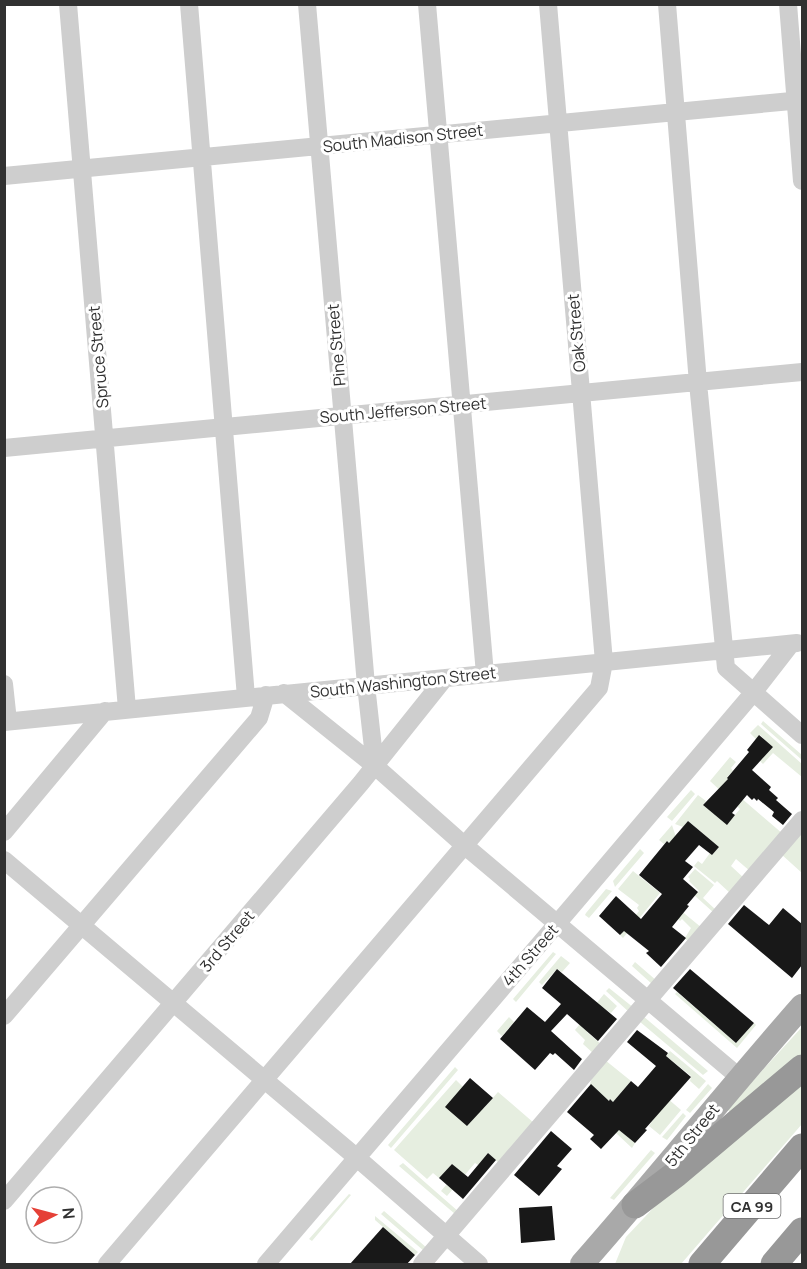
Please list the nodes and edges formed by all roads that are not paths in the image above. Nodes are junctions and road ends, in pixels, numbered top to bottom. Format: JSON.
{"nodes":[{"id":1,"x":68,"y":4,"type":"edge"},
{"id":2,"x":189,"y":4,"type":"edge"},
{"id":3,"x":307,"y":4,"type":"edge"},
{"id":4,"x":427,"y":4,"type":"edge"},
{"id":5,"x":548,"y":4,"type":"edge"},
{"id":6,"x":667,"y":4,"type":"edge"},
{"id":7,"x":788,"y":4,"type":"edge"},
{"id":8,"x":799,"y":100,"type":"edge"},
{"id":9,"x":676,"y":111,"type":"junction"},
{"id":10,"x":558,"y":123,"type":"junction"},
{"id":11,"x":438,"y":134,"type":"junction"},
{"id":12,"x":319,"y":146,"type":"junction"},
{"id":13,"x":202,"y":157,"type":"junction"},
{"id":14,"x":81,"y":169,"type":"junction"},
{"id":15,"x":4,"y":176,"type":"edge"},
{"id":16,"x":802,"y":181,"type":"edge"},
{"id":17,"x":802,"y":372,"type":"edge"},
{"id":18,"x":698,"y":383,"type":"junction"},
{"id":19,"x":582,"y":394,"type":"junction"},
{"id":20,"x":460,"y":405,"type":"junction"},
{"id":21,"x":342,"y":416,"type":"junction"},
{"id":22,"x":224,"y":428,"type":"junction"},
{"id":23,"x":105,"y":438,"type":"junction"},
{"id":24,"x":4,"y":448,"type":"edge"},
{"id":25,"x":797,"y":643,"type":"edge"},
{"id":26,"x":724,"y":651,"type":"junction"},
{"id":27,"x":604,"y":662,"type":"junction"},
{"id":28,"x":485,"y":674,"type":"junction"},
{"id":29,"x":445,"y":678,"type":"junction"},
{"id":30,"x":4,"y":684,"type":"edge"},
{"id":31,"x":366,"y":685,"type":"junction"},
{"id":32,"x":753,"y":693,"type":"junction"},
{"id":33,"x":275,"y":694,"type":"junction"},
{"id":34,"x":246,"y":697,"type":"junction"},
{"id":35,"x":127,"y":709,"type":"junction"},
{"id":36,"x":105,"y":711,"type":"junction"},
{"id":37,"x":6,"y":722,"type":"edge"},
{"id":38,"x":802,"y":735,"type":"edge"},
{"id":39,"x":375,"y":766,"type":"junction"},
{"id":40,"x":802,"y":820,"type":"edge"},
{"id":41,"x":4,"y":832,"type":"edge"},
{"id":42,"x":464,"y":845,"type":"junction"},
{"id":43,"x":4,"y":860,"type":"edge"},
{"id":44,"x":558,"y":923,"type":"junction"},
{"id":45,"x":82,"y":924,"type":"junction"},
{"id":46,"x":648,"y":999,"type":"junction"},
{"id":47,"x":173,"y":1004,"type":"junction"},
{"id":48,"x":802,"y":1006,"type":"edge"},
{"id":49,"x":4,"y":1016,"type":"edge"},
{"id":50,"x":802,"y":1068,"type":"edge"},
{"id":51,"x":739,"y":1077,"type":"junction"},
{"id":52,"x":264,"y":1080,"type":"junction"},
{"id":53,"x":802,"y":1148,"type":"edge"},
{"id":54,"x":356,"y":1157,"type":"junction"},
{"id":55,"x":4,"y":1201,"type":"edge"},
{"id":56,"x":634,"y":1205,"type":"junction"},
{"id":57,"x":802,"y":1231,"type":"edge"},
{"id":58,"x":447,"y":1237,"type":"junction"},
{"id":59,"x":107,"y":1264,"type":"edge"},
{"id":60,"x":266,"y":1264,"type":"edge"},
{"id":61,"x":422,"y":1264,"type":"edge"},
{"id":62,"x":479,"y":1264,"type":"edge"},
{"id":63,"x":582,"y":1264,"type":"edge"},
{"id":64,"x":702,"y":1264,"type":"edge"},
{"id":65,"x":774,"y":1264,"type":"edge"}],
"edges":[{"from":1,"to":14,"type":"street","name":"Spruce Street"},
{"from":2,"to":13,"type":"street"},
{"from":3,"to":12,"type":"street","name":"Pine Street"},
{"from":4,"to":11,"type":"street"},
{"from":5,"to":10,"type":"street","name":"Oak Street"},
{"from":6,"to":9,"type":"street"},
{"from":7,"to":8,"type":"street"},
{"from":8,"to":9,"type":"street","name":"South Madison Street"},
{"from":8,"to":16,"type":"street"},
{"from":9,"to":10,"type":"street","name":"South Madison Street"},
{"from":9,"to":18,"type":"street"},
{"from":10,"to":11,"type":"street","name":"South Madison Street"},
{"from":10,"to":19,"type":"street","name":"Oak Street"},
{"from":11,"to":12,"type":"street","name":"South Madison Street"},
{"from":11,"to":20,"type":"street"},
{"from":12,"to":13,"type":"street","name":"South Madison Street"},
{"from":12,"to":21,"type":"street","name":"Pine Street"},
{"from":13,"to":14,"type":"street","name":"South Madison Street"},
{"from":13,"to":22,"type":"street"},
{"from":14,"to":15,"type":"street","name":"South Madison Street"},
{"from":14,"to":23,"type":"street","name":"Spruce Street"},
{"from":17,"to":18,"type":"street","name":"South Jefferson Street"},
{"from":18,"to":19,"type":"street","name":"South Jefferson Street"},
{"from":18,"to":26,"type":"street"},
{"from":19,"to":20,"type":"street","name":"South Jefferson Street"},
{"from":19,"to":27,"type":"street","name":"Oak Street"},
{"from":20,"to":21,"type":"street","name":"South Jefferson Street"},
{"from":20,"to":28,"type":"street"},
{"from":21,"to":22,"type":"street","name":"South Jefferson Street"},
{"from":21,"to":31,"type":"street","name":"Pine Street"},
{"from":22,"to":23,"type":"street","name":"South Jefferson Street"},
{"from":22,"to":34,"type":"street"},
{"from":23,"to":24,"type":"street","name":"South Jefferson Street"},
{"from":23,"to":35,"type":"street","name":"Spruce Street"},
{"from":25,"to":26,"type":"street","name":"South Washington Street"},
{"from":25,"to":32,"type":"street","name":"4th Street"},
{"from":26,"to":27,"type":"street","name":"South Washington Street"},
{"from":26,"to":32,"type":"street"},
{"from":27,"to":28,"type":"street","name":"South Washington Street"},
{"from":27,"to":42,"type":"street","name":"Oak Street"},
{"from":28,"to":29,"type":"street","name":"South Washington Street"},
{"from":29,"to":31,"type":"street","name":"South Washington Street"},
{"from":29,"to":39,"type":"street","name":"3rd Street"},
{"from":30,"to":37,"type":"street"},
{"from":31,"to":33,"type":"street","name":"South Washington Street"},
{"from":31,"to":39,"type":"street","name":"Pine Street"},
{"from":32,"to":38,"type":"street"},
{"from":32,"to":44,"type":"street","name":"4th Street"},
{"from":33,"to":34,"type":"street","name":"South Washington Street"},
{"from":33,"to":39,"type":"street"},
{"from":33,"to":45,"type":"street"},
{"from":34,"to":35,"type":"street","name":"South Washington Street"},
{"from":35,"to":36,"type":"street","name":"South Washington Street"},
{"from":36,"to":37,"type":"street","name":"South Washington Street"},
{"from":36,"to":41,"type":"street"},
{"from":39,"to":42,"type":"street"},
{"from":39,"to":47,"type":"street","name":"3rd Street"},
{"from":40,"to":46,"type":"street"},
{"from":42,"to":44,"type":"street"},
{"from":42,"to":52,"type":"street","name":"Oak Street"},
{"from":43,"to":45,"type":"street"},
{"from":44,"to":46,"type":"street"},
{"from":44,"to":54,"type":"street","name":"4th Street"},
{"from":45,"to":47,"type":"street"},
{"from":45,"to":49,"type":"street"},
{"from":46,"to":51,"type":"street"},
{"from":46,"to":58,"type":"street"},
{"from":47,"to":52,"type":"street"},
{"from":47,"to":55,"type":"street","name":"3rd Street"},
{"from":48,"to":51,"type":"main road","name":"5th Street"},
{"from":50,"to":56,"type":"highway"},
{"from":51,"to":56,"type":"main road","name":"5th Street"},
{"from":52,"to":54,"type":"street"},
{"from":52,"to":59,"type":"street","name":"Oak Street"},
{"from":53,"to":64,"type":"highway","number":"CA 99"},
{"from":54,"to":58,"type":"street"},
{"from":54,"to":60,"type":"street","name":"4th Street"},
{"from":56,"to":63,"type":"main road","name":"5th Street"},
{"from":57,"to":65,"type":"highway"},
{"from":58,"to":61,"type":"street"},
{"from":58,"to":62,"type":"street"}]}
